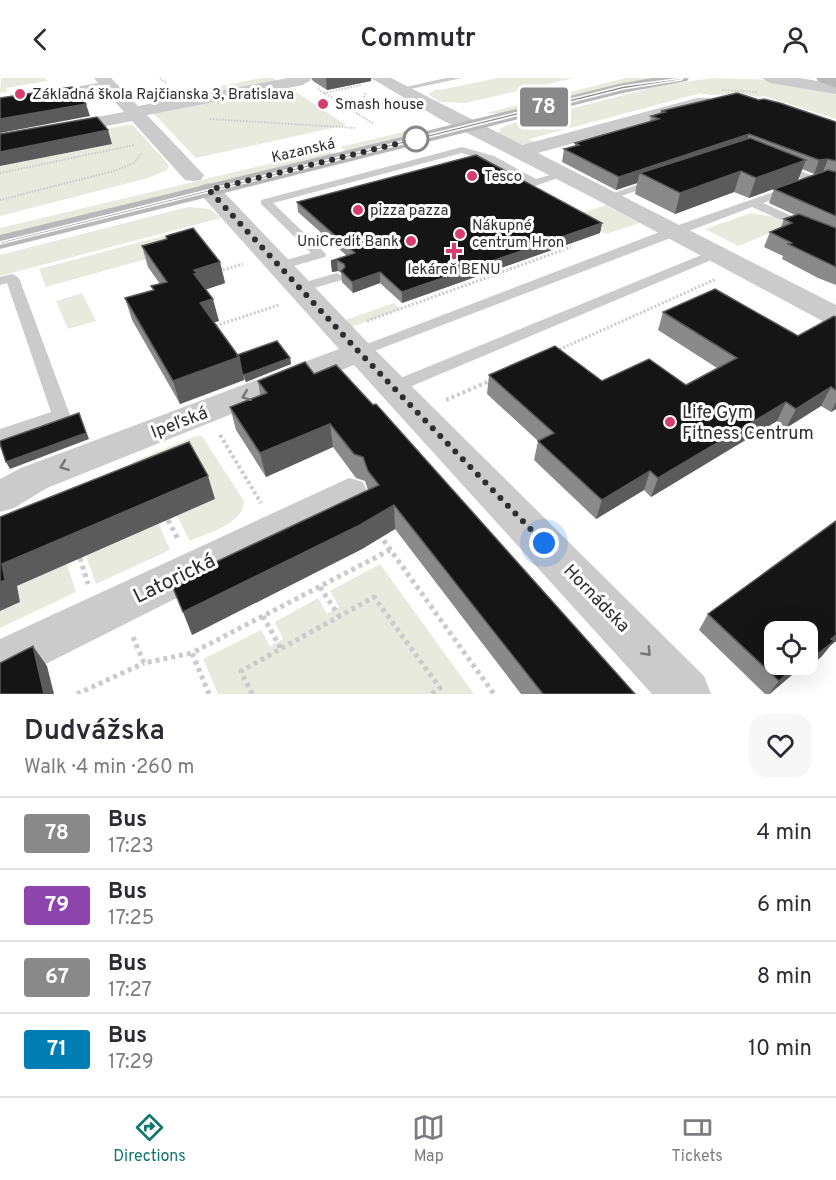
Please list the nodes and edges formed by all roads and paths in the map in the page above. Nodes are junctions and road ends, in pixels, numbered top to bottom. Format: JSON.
{"nodes":[{"id":1,"x":160,"y":78,"type":"edge"},
{"id":2,"x":379,"y":78,"type":"edge"},
{"id":3,"x":458,"y":78,"type":"edge"},
{"id":4,"x":607,"y":78,"type":"edge"},
{"id":5,"x":681,"y":78,"type":"edge"},
{"id":6,"x":770,"y":78,"type":"edge"},
{"id":7,"x":824,"y":78,"type":"edge"},
{"id":8,"x":303,"y":80,"type":"joint"},
{"id":9,"x":105,"y":82,"type":"edge"},
{"id":10,"x":166,"y":83,"type":"dead end"},
{"id":11,"x":836,"y":83,"type":"edge"},
{"id":12,"x":401,"y":89,"type":"junction"},
{"id":13,"x":836,"y":89,"type":"edge"},
{"id":14,"x":324,"y":93,"type":"junction"},
{"id":15,"x":722,"y":97,"type":"edge"},
{"id":16,"x":0,"y":105,"type":"edge"},
{"id":17,"x":140,"y":113,"type":"junction"},
{"id":18,"x":357,"y":114,"type":"junction"},
{"id":19,"x":446,"y":115,"type":"junction"},
{"id":20,"x":203,"y":119,"type":"dead end"},
{"id":21,"x":374,"y":124,"type":"dead end"},
{"id":22,"x":467,"y":126,"type":"junction"},
{"id":23,"x":356,"y":128,"type":"dead end"},
{"id":24,"x":0,"y":141,"type":"edge"},
{"id":25,"x":520,"y":152,"type":"junction"},
{"id":26,"x":772,"y":164,"type":"edge"},
{"id":27,"x":0,"y":173,"type":"edge"},
{"id":28,"x":564,"y":174,"type":"junction"},
{"id":29,"x":665,"y":178,"type":"edge"},
{"id":30,"x":814,"y":180,"type":"junction"},
{"id":31,"x":201,"y":183,"type":"junction"},
{"id":32,"x":836,"y":183,"type":"edge"},
{"id":33,"x":609,"y":197,"type":"junction"},
{"id":34,"x":0,"y":200,"type":"edge"},
{"id":35,"x":753,"y":203,"type":"junction"},
{"id":36,"x":0,"y":221,"type":"edge"},
{"id":37,"x":674,"y":231,"type":"junction"},
{"id":38,"x":836,"y":241,"type":"edge"},
{"id":39,"x":0,"y":242,"type":"edge"},
{"id":40,"x":578,"y":245,"type":"edge"},
{"id":41,"x":716,"y":253,"type":"junction"},
{"id":42,"x":248,"y":263,"type":"dead end"},
{"id":43,"x":280,"y":266,"type":"junction"},
{"id":44,"x":743,"y":267,"type":"junction"},
{"id":45,"x":216,"y":272,"type":"edge"},
{"id":46,"x":337,"y":277,"type":"dead end"},
{"id":47,"x":0,"y":281,"type":"edge"},
{"id":48,"x":291,"y":296,"type":"junction"},
{"id":49,"x":836,"y":317,"type":"edge"},
{"id":50,"x":208,"y":328,"type":"edge"},
{"id":51,"x":350,"y":342,"type":"junction"},
{"id":52,"x":554,"y":352,"type":"edge"},
{"id":53,"x":502,"y":375,"type":"edge"},
{"id":54,"x":406,"y":400,"type":"junction"},
{"id":55,"x":214,"y":426,"type":"dead end"},
{"id":56,"x":0,"y":436,"type":"edge"},
{"id":57,"x":0,"y":497,"type":"edge"},
{"id":58,"x":265,"y":509,"type":"dead end"},
{"id":59,"x":361,"y":509,"type":"joint"},
{"id":60,"x":168,"y":520,"type":"edge"},
{"id":61,"x":182,"y":548,"type":"dead end"},
{"id":62,"x":390,"y":550,"type":"junction"},
{"id":63,"x":80,"y":558,"type":"edge"},
{"id":64,"x":320,"y":587,"type":"junction"},
{"id":65,"x":91,"y":591,"type":"dead end"},
{"id":66,"x":263,"y":616,"type":"junction"},
{"id":67,"x":339,"y":616,"type":"junction"},
{"id":68,"x":129,"y":625,"type":"dead end"},
{"id":69,"x":281,"y":649,"type":"junction"},
{"id":70,"x":192,"y":653,"type":"junction"},
{"id":71,"x":144,"y":663,"type":"junction"},
{"id":72,"x":0,"y":664,"type":"edge"},
{"id":73,"x":77,"y":694,"type":"edge"},
{"id":74,"x":209,"y":694,"type":"edge"},
{"id":75,"x":252,"y":694,"type":"edge"},
{"id":76,"x":431,"y":694,"type":"edge"},
{"id":77,"x":494,"y":694,"type":"edge"},
{"id":78,"x":686,"y":694,"type":"edge"}],
"edges":[{"from":1,"to":10,"type":"path"},
{"from":2,"to":12,"type":"street"},
{"from":3,"to":12,"type":"lane"},
{"from":4,"to":19,"type":"main road","name":"Kazanská"},
{"from":5,"to":22,"type":"main road","name":"Kazanská"},
{"from":6,"to":13,"type":"street"},
{"from":7,"to":11,"type":"main road"},
{"from":8,"to":14,"type":"path"},
{"from":8,"to":17,"type":"street"},
{"from":9,"to":16,"type":"street"},
{"from":9,"to":17,"type":"street","name":"Hornádska"},
{"from":12,"to":19,"type":"street"},
{"from":14,"to":18,"type":"path"},
{"from":14,"to":18,"type":"path"},
{"from":15,"to":25,"type":"street"},
{"from":17,"to":24,"type":"street"},
{"from":17,"to":31,"type":"street","name":"Hornádska"},
{"from":18,"to":21,"type":"path"},
{"from":19,"to":22,"type":"street"},
{"from":19,"to":31,"type":"main road","name":"Kazanská"},
{"from":20,"to":23,"type":"path"},
{"from":22,"to":25,"type":"street"},
{"from":22,"to":31,"type":"main road","name":"Kazanská"},
{"from":25,"to":28,"type":"street"},
{"from":26,"to":30,"type":"lane"},
{"from":27,"to":34,"type":"path"},
{"from":28,"to":33,"type":"street"},
{"from":28,"to":43,"type":"lane"},
{"from":29,"to":33,"type":"lane"},
{"from":30,"to":32,"type":"lane"},
{"from":30,"to":35,"type":"lane"},
{"from":31,"to":36,"type":"main road","name":"Kazanská"},
{"from":31,"to":39,"type":"main road","name":"Kazanská"},
{"from":31,"to":43,"type":"street","name":"Hornádska"},
{"from":33,"to":37,"type":"street"},
{"from":35,"to":37,"type":"lane"},
{"from":35,"to":38,"type":"lane"},
{"from":37,"to":41,"type":"street"},
{"from":37,"to":51,"type":"lane"},
{"from":40,"to":51,"type":"path"},
{"from":41,"to":44,"type":"street"},
{"from":41,"to":54,"type":"lane"},
{"from":42,"to":45,"type":"path"},
{"from":43,"to":48,"type":"street","name":"Hornádska"},
{"from":44,"to":49,"type":"street"},
{"from":44,"to":52,"type":"path"},
{"from":46,"to":48,"type":"lane"},
{"from":47,"to":56,"type":"lane"},
{"from":48,"to":50,"type":"path"},
{"from":48,"to":51,"type":"street","name":"Hornádska"},
{"from":51,"to":54,"type":"street","name":"Hornádska"},
{"from":51,"to":57,"type":"street","name":"Ipeľská","one_way":true},
{"from":53,"to":54,"type":"path"},
{"from":54,"to":78,"type":"street","name":"Hornádska","one_way":true},
{"from":55,"to":58,"type":"path"},
{"from":59,"to":62,"type":"path"},
{"from":59,"to":72,"type":"street","name":"Latorická"},
{"from":60,"to":61,"type":"path"},
{"from":62,"to":64,"type":"path"},
{"from":62,"to":77,"type":"path"},
{"from":63,"to":65,"type":"path"},
{"from":64,"to":66,"type":"path"},
{"from":64,"to":67,"type":"path"},
{"from":66,"to":69,"type":"path"},
{"from":66,"to":70,"type":"path"},
{"from":67,"to":69,"type":"path"},
{"from":67,"to":76,"type":"path"},
{"from":68,"to":71,"type":"path"},
{"from":69,"to":75,"type":"path"},
{"from":70,"to":71,"type":"path"},
{"from":70,"to":74,"type":"path"},
{"from":71,"to":73,"type":"path"}]}
